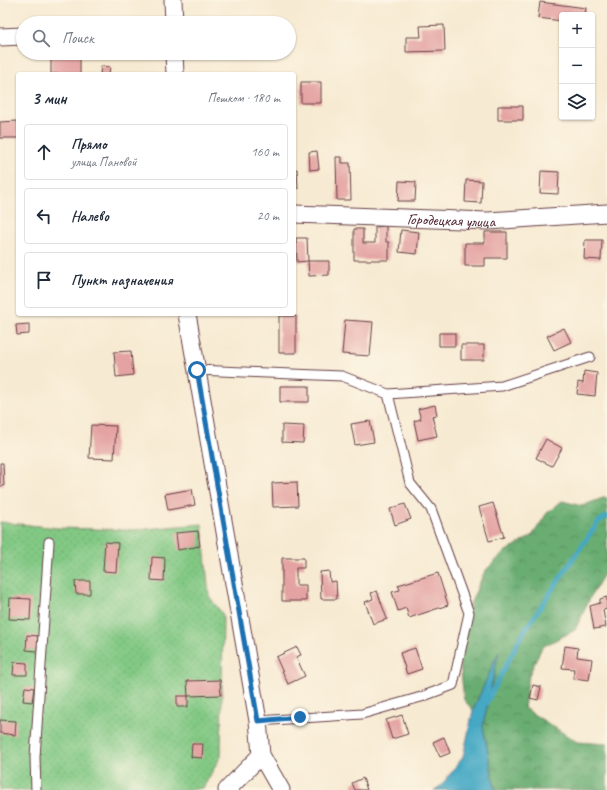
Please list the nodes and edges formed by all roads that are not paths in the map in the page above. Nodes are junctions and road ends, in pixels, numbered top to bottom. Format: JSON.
{"nodes":[{"id":1,"x":173,"y":0,"type":"edge"},
{"id":2,"x":174,"y":16,"type":"edge"},
{"id":3,"x":16,"y":36,"type":"edge"},
{"id":4,"x":0,"y":37,"type":"edge"},
{"id":5,"x":174,"y":60,"type":"edge"},
{"id":6,"x":175,"y":72,"type":"edge"},
{"id":7,"x":607,"y":213,"type":"edge"},
{"id":8,"x":296,"y":214,"type":"edge"},
{"id":9,"x":187,"y":316,"type":"edge"},
{"id":10,"x":590,"y":357,"type":"dead end"},
{"id":11,"x":197,"y":370,"type":"junction"},
{"id":12,"x":388,"y":394,"type":"junction"},
{"id":13,"x":48,"y":542,"type":"dead end"},
{"id":14,"x":258,"y":721,"type":"junction"},
{"id":15,"x":261,"y":755,"type":"junction"},
{"id":16,"x":36,"y":790,"type":"edge"},
{"id":17,"x":227,"y":790,"type":"edge"},
{"id":18,"x":281,"y":790,"type":"edge"}],
"edges":[{"from":1,"to":2,"type":"street"},
{"from":3,"to":4,"type":"street"},
{"from":5,"to":6,"type":"street"},
{"from":7,"to":8,"type":"street","name":"Городецкая улица"},
{"from":9,"to":11,"type":"street"},
{"from":10,"to":12,"type":"lane"},
{"from":11,"to":12,"type":"lane"},
{"from":11,"to":14,"type":"street"},
{"from":12,"to":14,"type":"lane"},
{"from":13,"to":16,"type":"lane"},
{"from":14,"to":15,"type":"street"},
{"from":15,"to":17,"type":"street"},
{"from":15,"to":18,"type":"street"}]}
